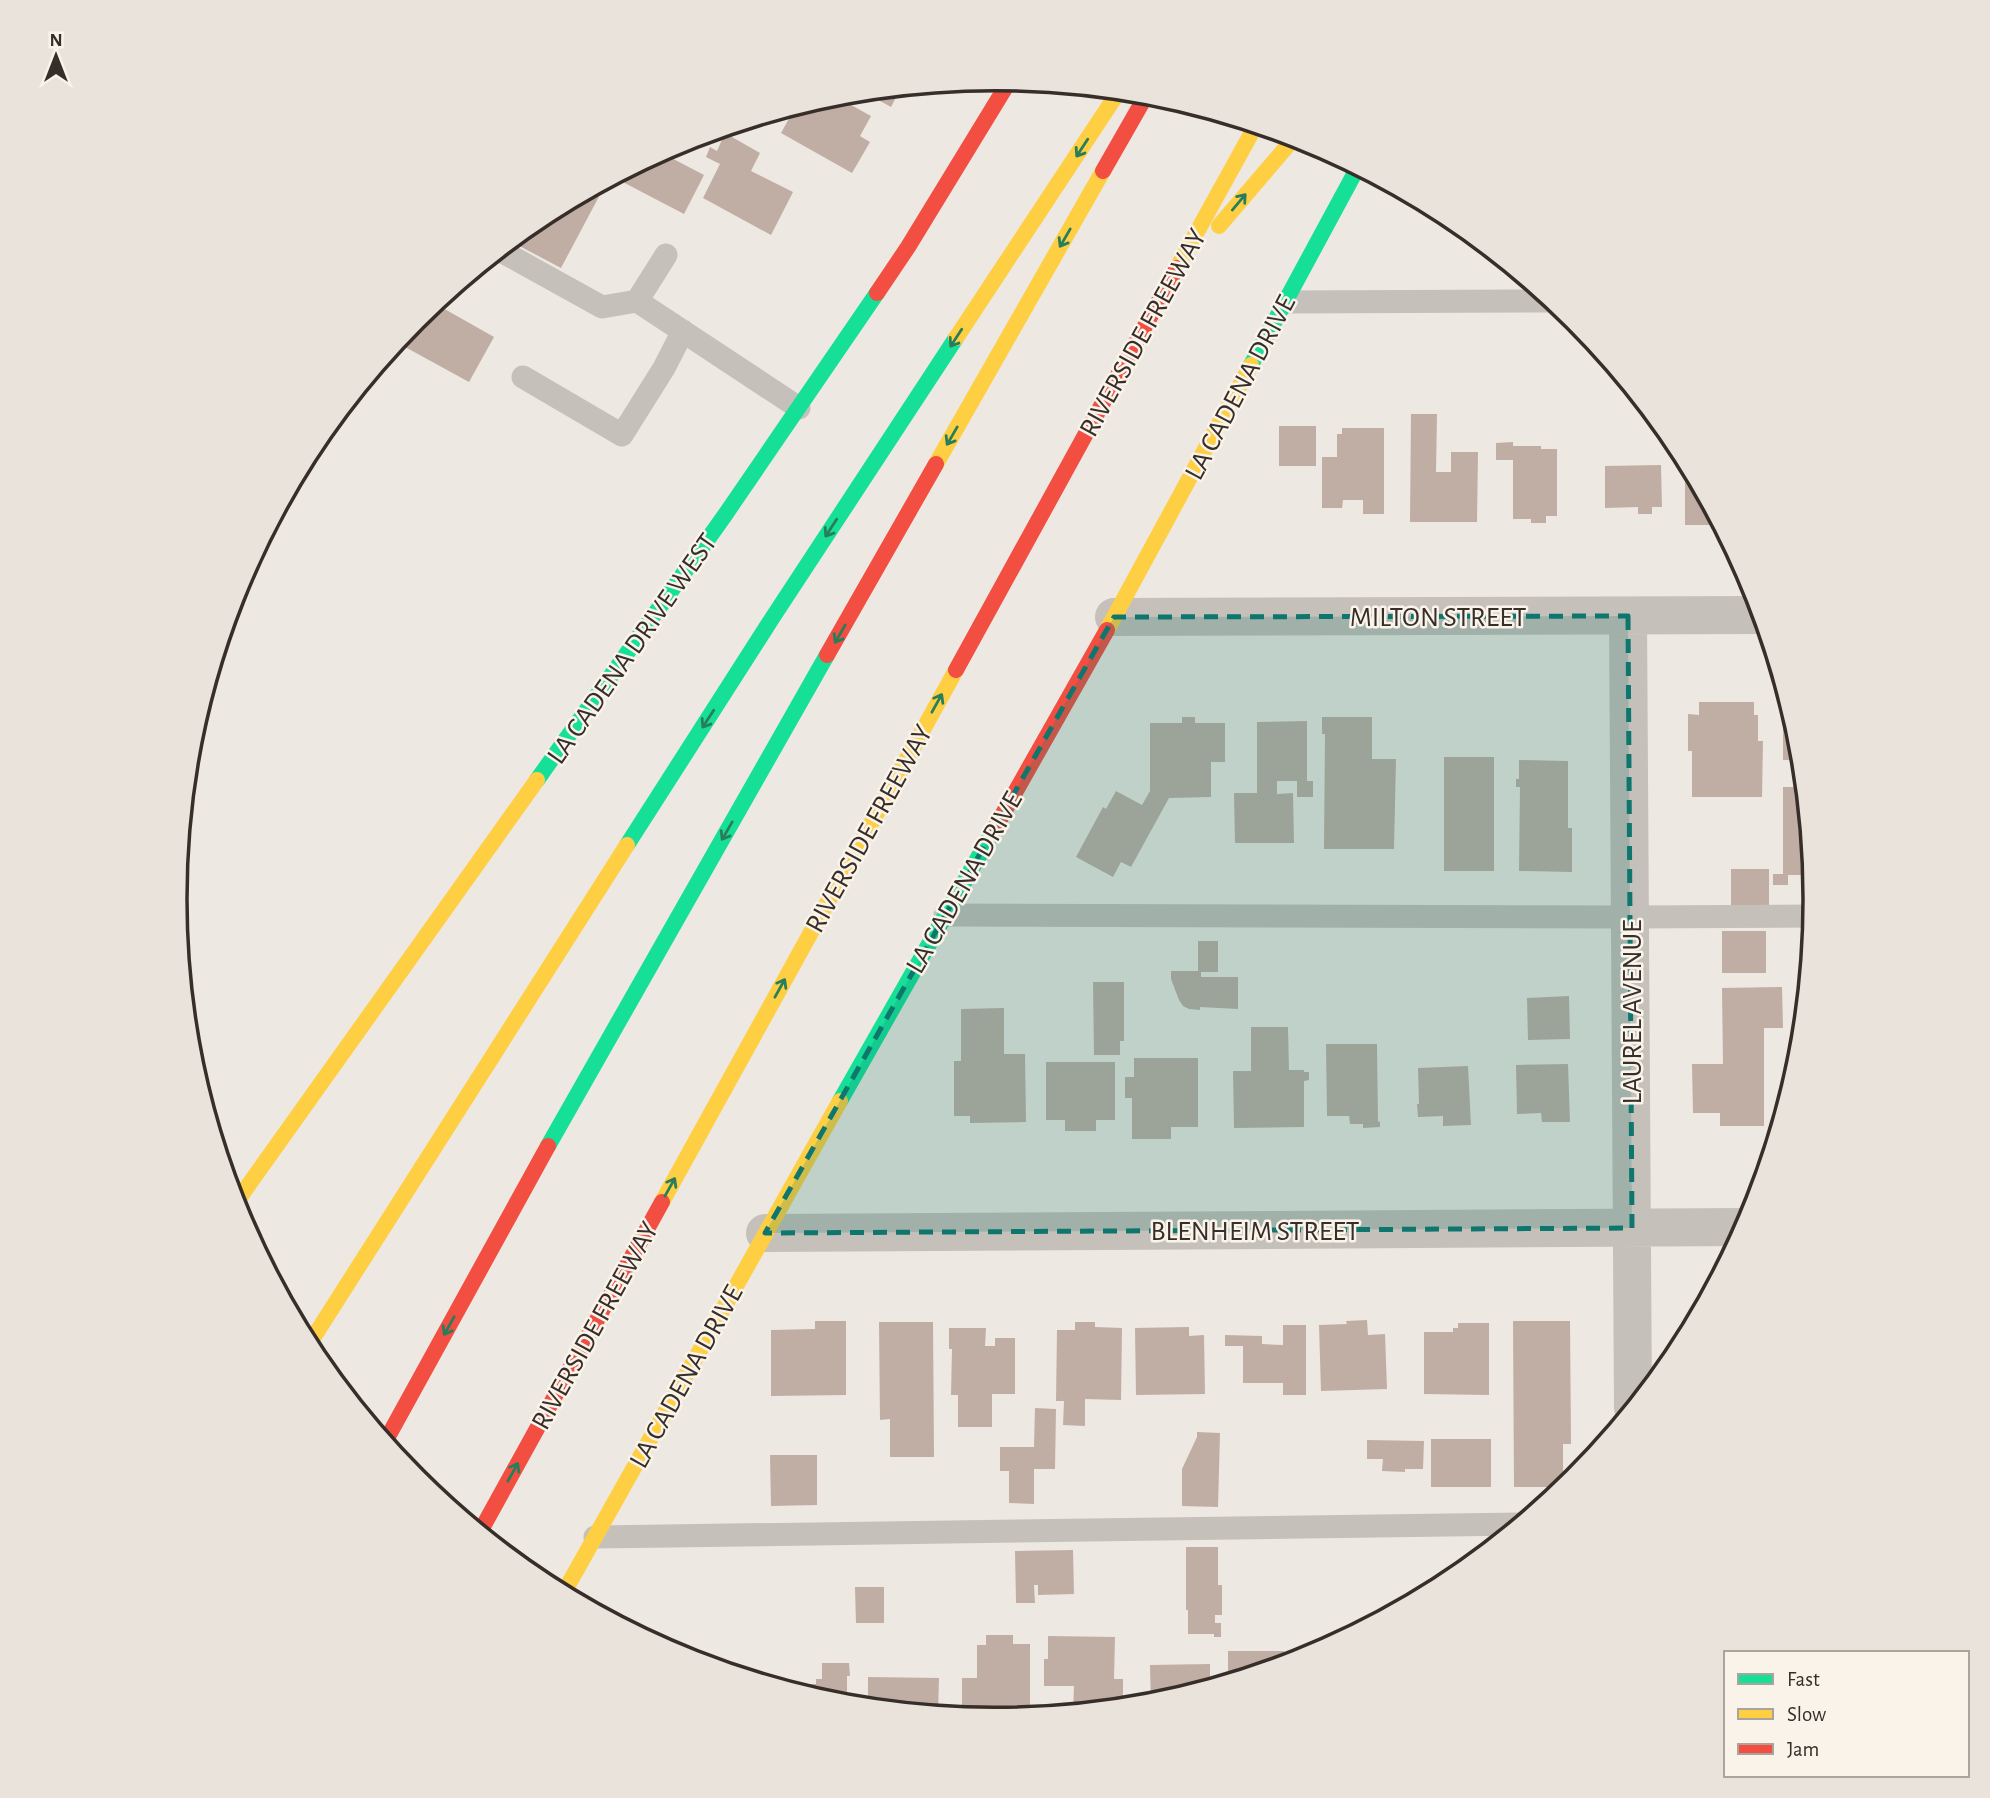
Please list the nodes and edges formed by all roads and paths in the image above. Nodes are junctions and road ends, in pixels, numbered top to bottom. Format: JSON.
{"nodes":[{"id":1,"x":1003,"y":91,"type":"edge"},
{"id":2,"x":1113,"y":100,"type":"edge"},
{"id":3,"x":1141,"y":105,"type":"edge"},
{"id":4,"x":1252,"y":133,"type":"edge"},
{"id":5,"x":1286,"y":146,"type":"edge"},
{"id":6,"x":1354,"y":175,"type":"edge"},
{"id":7,"x":508,"y":255,"type":"edge"},
{"id":8,"x":666,"y":255,"type":"dead end"},
{"id":9,"x":1164,"y":292,"type":"junction"},
{"id":10,"x":637,"y":301,"type":"junction"},
{"id":11,"x":1538,"y":301,"type":"edge"},
{"id":12,"x":1285,"y":302,"type":"junction"},
{"id":13,"x":683,"y":331,"type":"junction"},
{"id":14,"x":523,"y":377,"type":"dead end"},
{"id":15,"x":799,"y":408,"type":"junction"},
{"id":16,"x":1751,"y":615,"type":"edge"},
{"id":17,"x":1628,"y":616,"type":"junction"},
{"id":18,"x":1114,"y":617,"type":"junction"},
{"id":19,"x":945,"y":915,"type":"junction"},
{"id":20,"x":1802,"y":916,"type":"edge"},
{"id":21,"x":1630,"y":917,"type":"junction"},
{"id":22,"x":565,"y":1116,"type":"junction"},
{"id":23,"x":243,"y":1193,"type":"edge"},
{"id":24,"x":1733,"y":1227,"type":"edge"},
{"id":25,"x":1632,"y":1228,"type":"junction"},
{"id":26,"x":765,"y":1233,"type":"junction"},
{"id":27,"x":429,"y":1329,"type":"dead end"},
{"id":28,"x":315,"y":1335,"type":"edge"},
{"id":29,"x":1633,"y":1395,"type":"edge"},
{"id":30,"x":390,"y":1434,"type":"edge"},
{"id":31,"x":484,"y":1524,"type":"edge"},
{"id":32,"x":1506,"y":1524,"type":"edge"},
{"id":33,"x":595,"y":1537,"type":"junction"},
{"id":34,"x":569,"y":1585,"type":"edge"}],
"edges":[{"from":1,"to":15,"type":"main road","name":"LA CADENA DRIVE WEST"},
{"from":2,"to":28,"type":"main road","one_way":true},
{"from":3,"to":22,"type":"main road","one_way":true},
{"from":4,"to":9,"type":"main road","name":"RIVERSIDE FREEWAY"},
{"from":9,"to":5,"type":"main road","one_way":true},
{"from":6,"to":12,"type":"main road","name":"LA CADENA DRIVE"},
{"from":7,"to":10,"type":"lane"},
{"from":8,"to":10,"type":"lane"},
{"from":31,"to":9,"type":"main road","name":"RIVERSIDE FREEWAY","one_way":true},
{"from":10,"to":13,"type":"lane"},
{"from":11,"to":12,"type":"lane"},
{"from":12,"to":18,"type":"main road","name":"LA CADENA DRIVE"},
{"from":13,"to":14,"type":"lane"},
{"from":13,"to":15,"type":"lane"},
{"from":15,"to":23,"type":"main road","name":"LA CADENA DRIVE WEST"},
{"from":16,"to":17,"type":"street","name":"MILTON STREET"},
{"from":17,"to":18,"type":"street","name":"MILTON STREET"},
{"from":17,"to":21,"type":"street","name":"LAUREL AVENUE"},
{"from":18,"to":19,"type":"main road","name":"LA CADENA DRIVE"},
{"from":19,"to":21,"type":"lane"},
{"from":19,"to":26,"type":"main road","name":"LA CADENA DRIVE"},
{"from":20,"to":21,"type":"lane"},
{"from":21,"to":25,"type":"street","name":"LAUREL AVENUE"},
{"from":22,"to":27,"type":"main road"},
{"from":22,"to":30,"type":"main road","one_way":true},
{"from":24,"to":25,"type":"street","name":"BLENHEIM STREET"},
{"from":25,"to":26,"type":"street","name":"BLENHEIM STREET"},
{"from":25,"to":29,"type":"street","name":"LAUREL AVENUE"},
{"from":26,"to":33,"type":"main road","name":"LA CADENA DRIVE"},
{"from":32,"to":33,"type":"lane"},
{"from":33,"to":34,"type":"main road","name":"LA CADENA DRIVE"}]}
